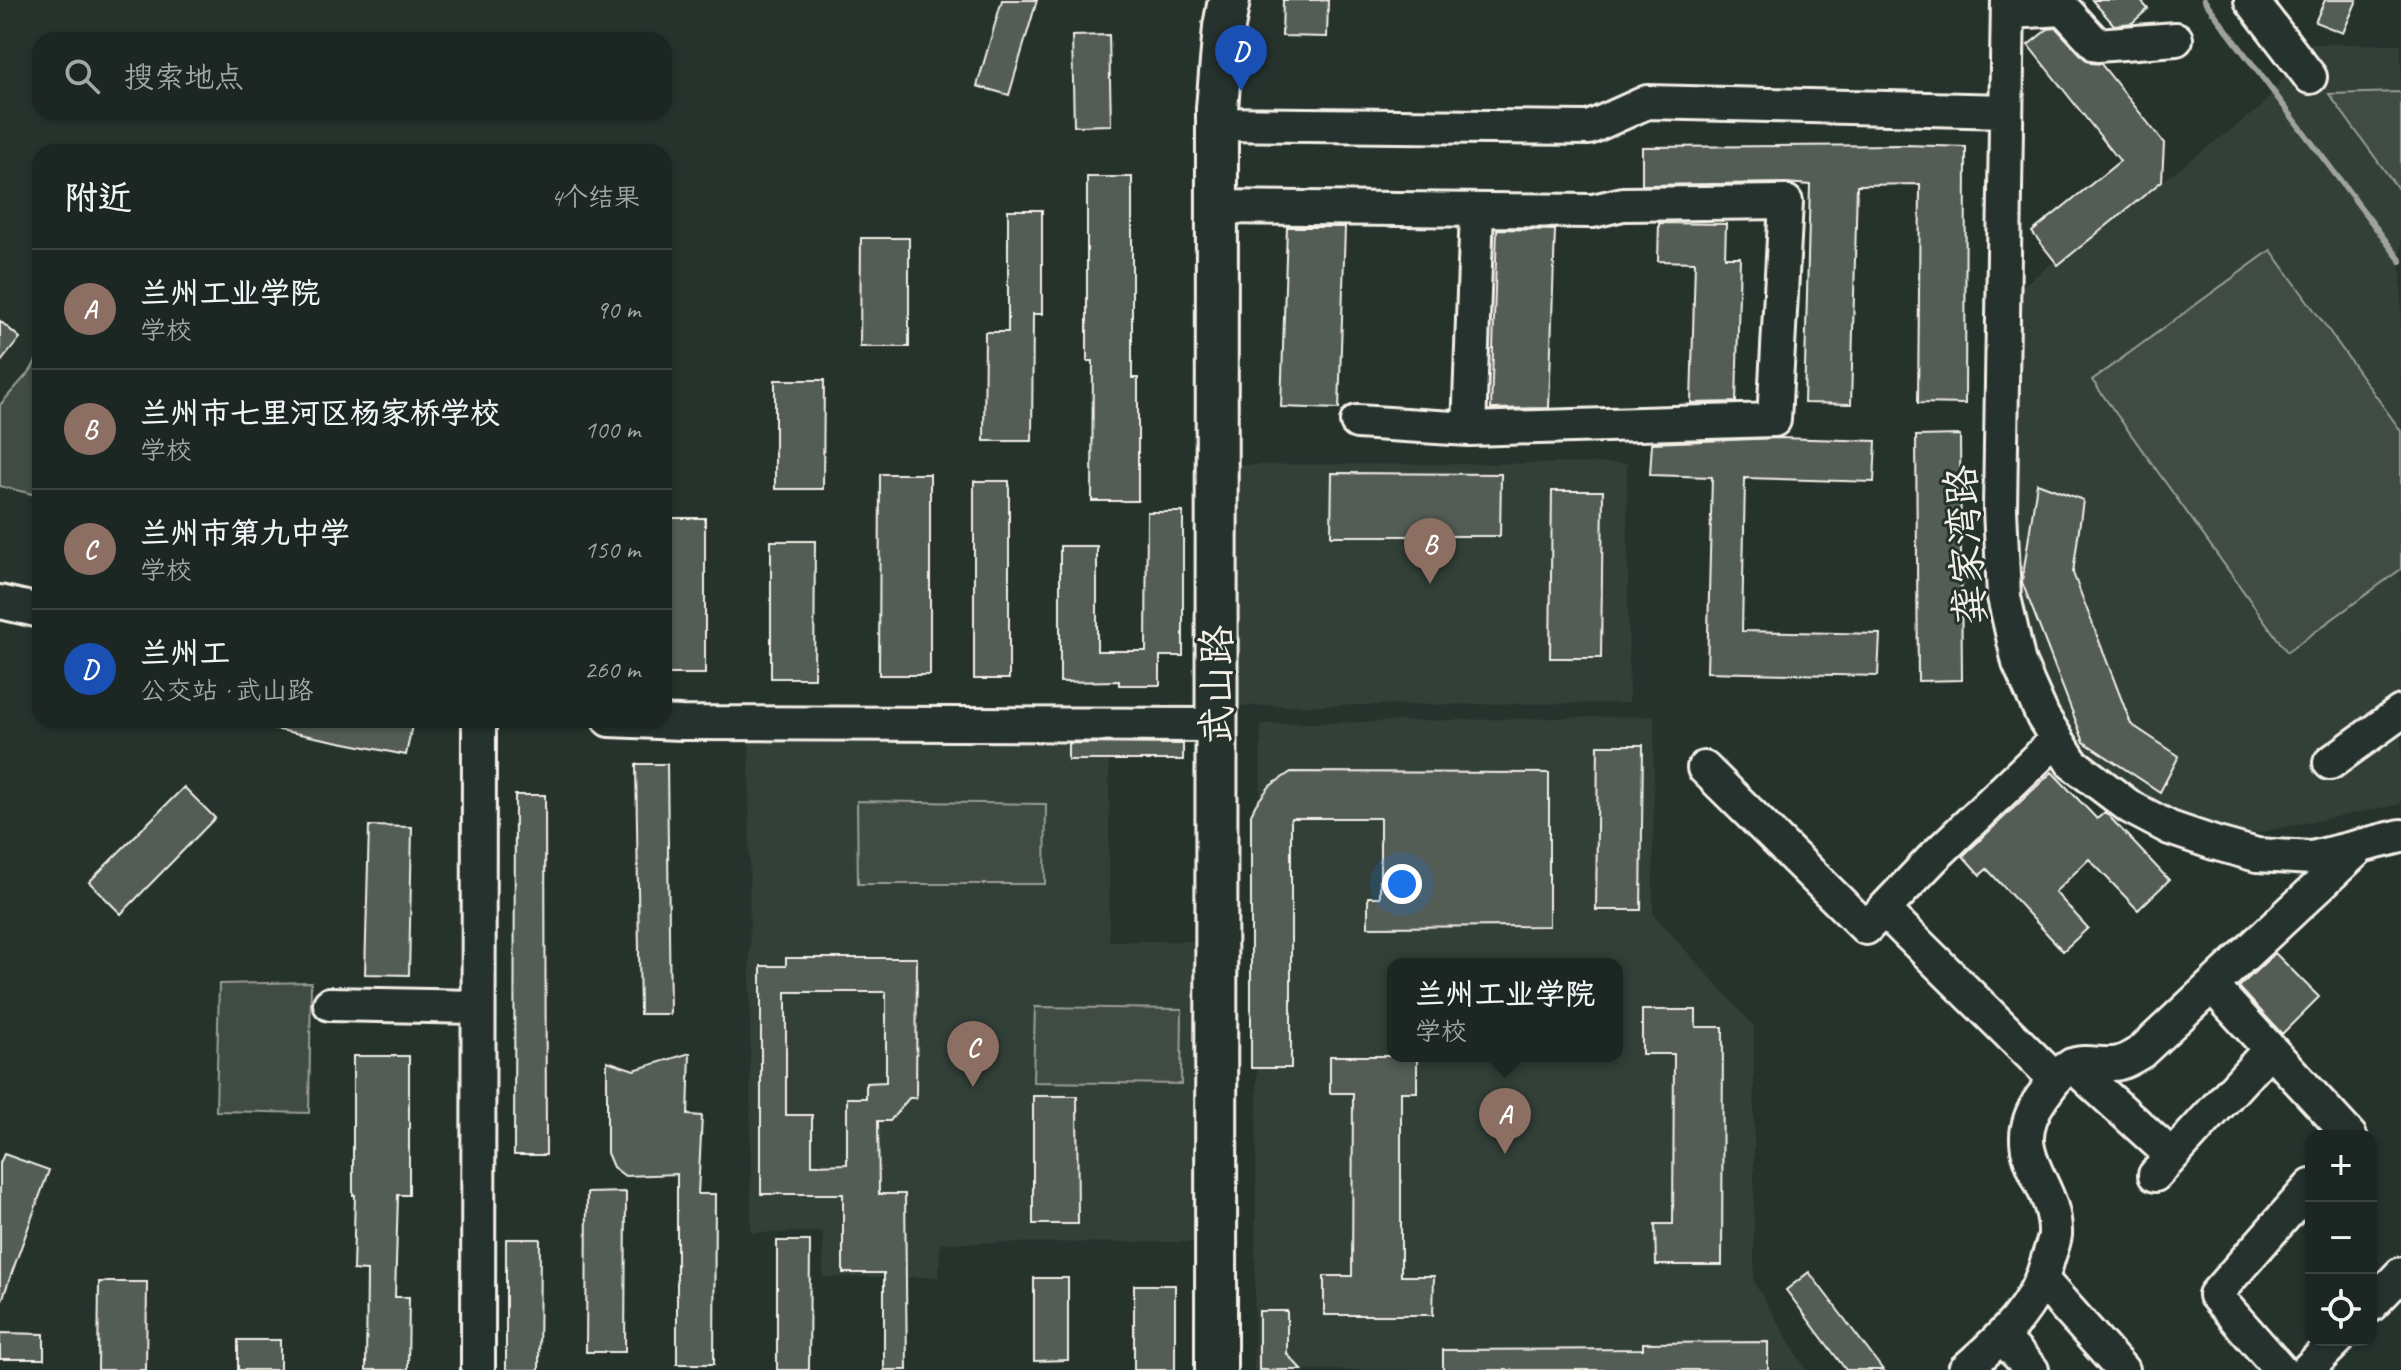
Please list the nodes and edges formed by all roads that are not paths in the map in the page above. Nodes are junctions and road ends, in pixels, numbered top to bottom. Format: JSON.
{"nodes":[{"id":1,"x":1229,"y":0,"type":"edge"},
{"id":2,"x":2251,"y":0,"type":"edge"},
{"id":3,"x":2008,"y":6,"type":"edge"},
{"id":4,"x":2176,"y":39,"type":"dead end"},
{"id":5,"x":2310,"y":77,"type":"dead end"},
{"id":6,"x":2006,"y":111,"type":"junction"},
{"id":7,"x":1217,"y":124,"type":"junction"},
{"id":8,"x":1217,"y":207,"type":"junction"},
{"id":9,"x":1477,"y":210,"type":"junction"},
{"id":10,"x":1357,"y":422,"type":"dead end"},
{"id":11,"x":1469,"y":429,"type":"junction"},
{"id":12,"x":0,"y":602,"type":"edge"},
{"id":13,"x":32,"y":609,"type":"edge"},
{"id":14,"x":2401,"y":712,"type":"edge"},
{"id":15,"x":672,"y":723,"type":"edge"},
{"id":16,"x":1217,"y":725,"type":"junction"},
{"id":17,"x":479,"y":728,"type":"edge"},
{"id":18,"x":2057,"y":739,"type":"junction"},
{"id":19,"x":2330,"y":763,"type":"dead end"},
{"id":20,"x":1704,"y":768,"type":"dead end"},
{"id":21,"x":2401,"y":836,"type":"edge"},
{"id":22,"x":2362,"y":846,"type":"junction"},
{"id":23,"x":1884,"y":910,"type":"junction"},
{"id":24,"x":2212,"y":986,"type":"junction"},
{"id":25,"x":330,"y":1004,"type":"dead end"},
{"id":26,"x":478,"y":1007,"type":"junction"},
{"id":27,"x":2270,"y":1049,"type":"junction"},
{"id":28,"x":2064,"y":1072,"type":"junction"},
{"id":29,"x":2344,"y":1130,"type":"edge"},
{"id":30,"x":2305,"y":1193,"type":"edge"},
{"id":31,"x":2401,"y":1274,"type":"edge"},
{"id":32,"x":2041,"y":1279,"type":"junction"},
{"id":33,"x":2377,"y":1299,"type":"edge"},
{"id":34,"x":2002,"y":1337,"type":"junction"},
{"id":35,"x":2331,"y":1346,"type":"edge"},
{"id":36,"x":478,"y":1370,"type":"edge"},
{"id":37,"x":1216,"y":1370,"type":"edge"},
{"id":38,"x":1965,"y":1370,"type":"edge"},
{"id":39,"x":2032,"y":1370,"type":"edge"},
{"id":40,"x":2122,"y":1370,"type":"edge"},
{"id":41,"x":2281,"y":1370,"type":"edge"},
{"id":42,"x":2307,"y":1370,"type":"edge"}],
"edges":[{"from":1,"to":7,"type":"main road","name":"武山路"},
{"from":2,"to":5,"type":"street"},
{"from":3,"to":4,"type":"street"},
{"from":3,"to":6,"type":"street","name":"龚家湾路"},
{"from":6,"to":7,"type":"street"},
{"from":6,"to":18,"type":"street","name":"龚家湾路"},
{"from":7,"to":8,"type":"main road","name":"武山路"},
{"from":8,"to":9,"type":"street"},
{"from":8,"to":16,"type":"main road","name":"武山路"},
{"from":9,"to":11,"type":"street"},
{"from":9,"to":11,"type":"street"},
{"from":10,"to":11,"type":"street"},
{"from":12,"to":13,"type":"street"},
{"from":14,"to":19,"type":"street"},
{"from":15,"to":16,"type":"street"},
{"from":16,"to":37,"type":"main road","name":"武山路"},
{"from":17,"to":26,"type":"street"},
{"from":18,"to":22,"type":"street","name":"龚家湾路"},
{"from":18,"to":23,"type":"street"},
{"from":20,"to":23,"type":"street"},
{"from":21,"to":22,"type":"street","name":"龚家湾路"},
{"from":22,"to":24,"type":"street"},
{"from":23,"to":28,"type":"street"},
{"from":24,"to":27,"type":"street"},
{"from":24,"to":28,"type":"street"},
{"from":25,"to":26,"type":"street"},
{"from":26,"to":36,"type":"street"},
{"from":27,"to":28,"type":"street"},
{"from":27,"to":29,"type":"street"},
{"from":28,"to":32,"type":"street"},
{"from":30,"to":41,"type":"street"},
{"from":31,"to":33,"type":"street"},
{"from":32,"to":34,"type":"street"},
{"from":32,"to":40,"type":"street"},
{"from":34,"to":38,"type":"street"},
{"from":34,"to":39,"type":"street"},
{"from":35,"to":42,"type":"street"}]}
